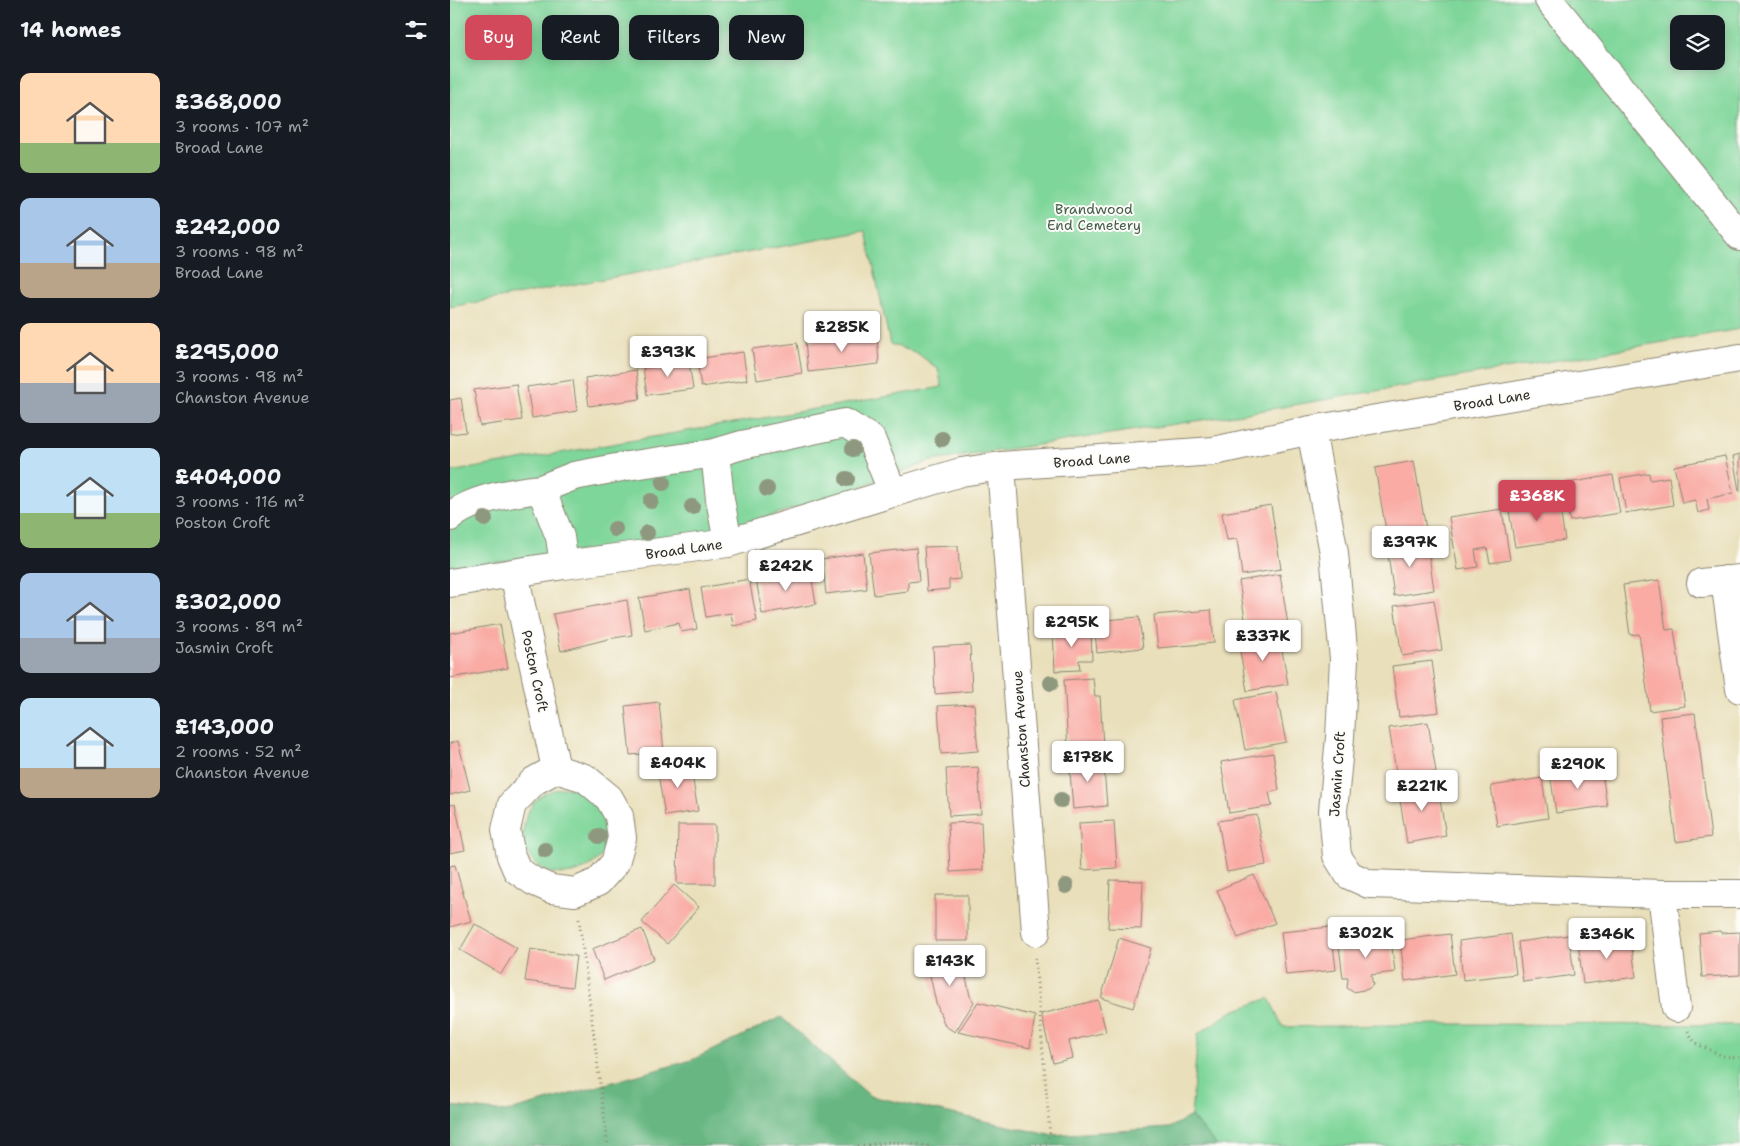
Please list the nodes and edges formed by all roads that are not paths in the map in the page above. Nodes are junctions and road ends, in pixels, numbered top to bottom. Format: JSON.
{"nodes":[{"id":1,"x":1549,"y":0,"type":"edge"},
{"id":2,"x":1740,"y":236,"type":"edge"},
{"id":3,"x":1740,"y":358,"type":"edge"},
{"id":4,"x":1311,"y":430,"type":"junction"},
{"id":5,"x":715,"y":453,"type":"junction"},
{"id":6,"x":1002,"y":466,"type":"junction"},
{"id":7,"x":541,"y":489,"type":"junction"},
{"id":8,"x":893,"y":493,"type":"junction"},
{"id":9,"x":450,"y":517,"type":"edge"},
{"id":10,"x":728,"y":543,"type":"junction"},
{"id":11,"x":564,"y":565,"type":"junction"},
{"id":12,"x":514,"y":573,"type":"junction"},
{"id":13,"x":1722,"y":580,"type":"edge"},
{"id":14,"x":450,"y":583,"type":"edge"},
{"id":15,"x":1740,"y":689,"type":"edge"},
{"id":16,"x":556,"y":770,"type":"junction"},
{"id":17,"x":1662,"y":894,"type":"junction"},
{"id":18,"x":1740,"y":894,"type":"edge"},
{"id":19,"x":1036,"y":932,"type":"road end"},
{"id":20,"x":1676,"y":1008,"type":"road end"}],
"edges":[{"from":1,"to":2,"type":"street"},
{"from":3,"to":4,"type":"street","name":"Broad Lane"},
{"from":4,"to":6,"type":"street","name":"Broad Lane"},
{"from":4,"to":17,"type":"street","name":"Jasmin Croft"},
{"from":5,"to":7,"type":"street"},
{"from":5,"to":8,"type":"street"},
{"from":5,"to":10,"type":"street"},
{"from":6,"to":8,"type":"street","name":"Broad Lane"},
{"from":6,"to":19,"type":"street","name":"Chanston Avenue"},
{"from":7,"to":9,"type":"street"},
{"from":7,"to":11,"type":"street"},
{"from":8,"to":10,"type":"street","name":"Broad Lane"},
{"from":10,"to":11,"type":"street","name":"Broad Lane"},
{"from":11,"to":12,"type":"street","name":"Broad Lane"},
{"from":12,"to":14,"type":"street","name":"Broad Lane"},
{"from":12,"to":16,"type":"street","name":"Poston Croft"},
{"from":13,"to":15,"type":"street"},
{"from":16,"to":16,"type":"street"},
{"from":17,"to":18,"type":"street","name":"Jasmin Croft"},
{"from":17,"to":20,"type":"street"}]}
